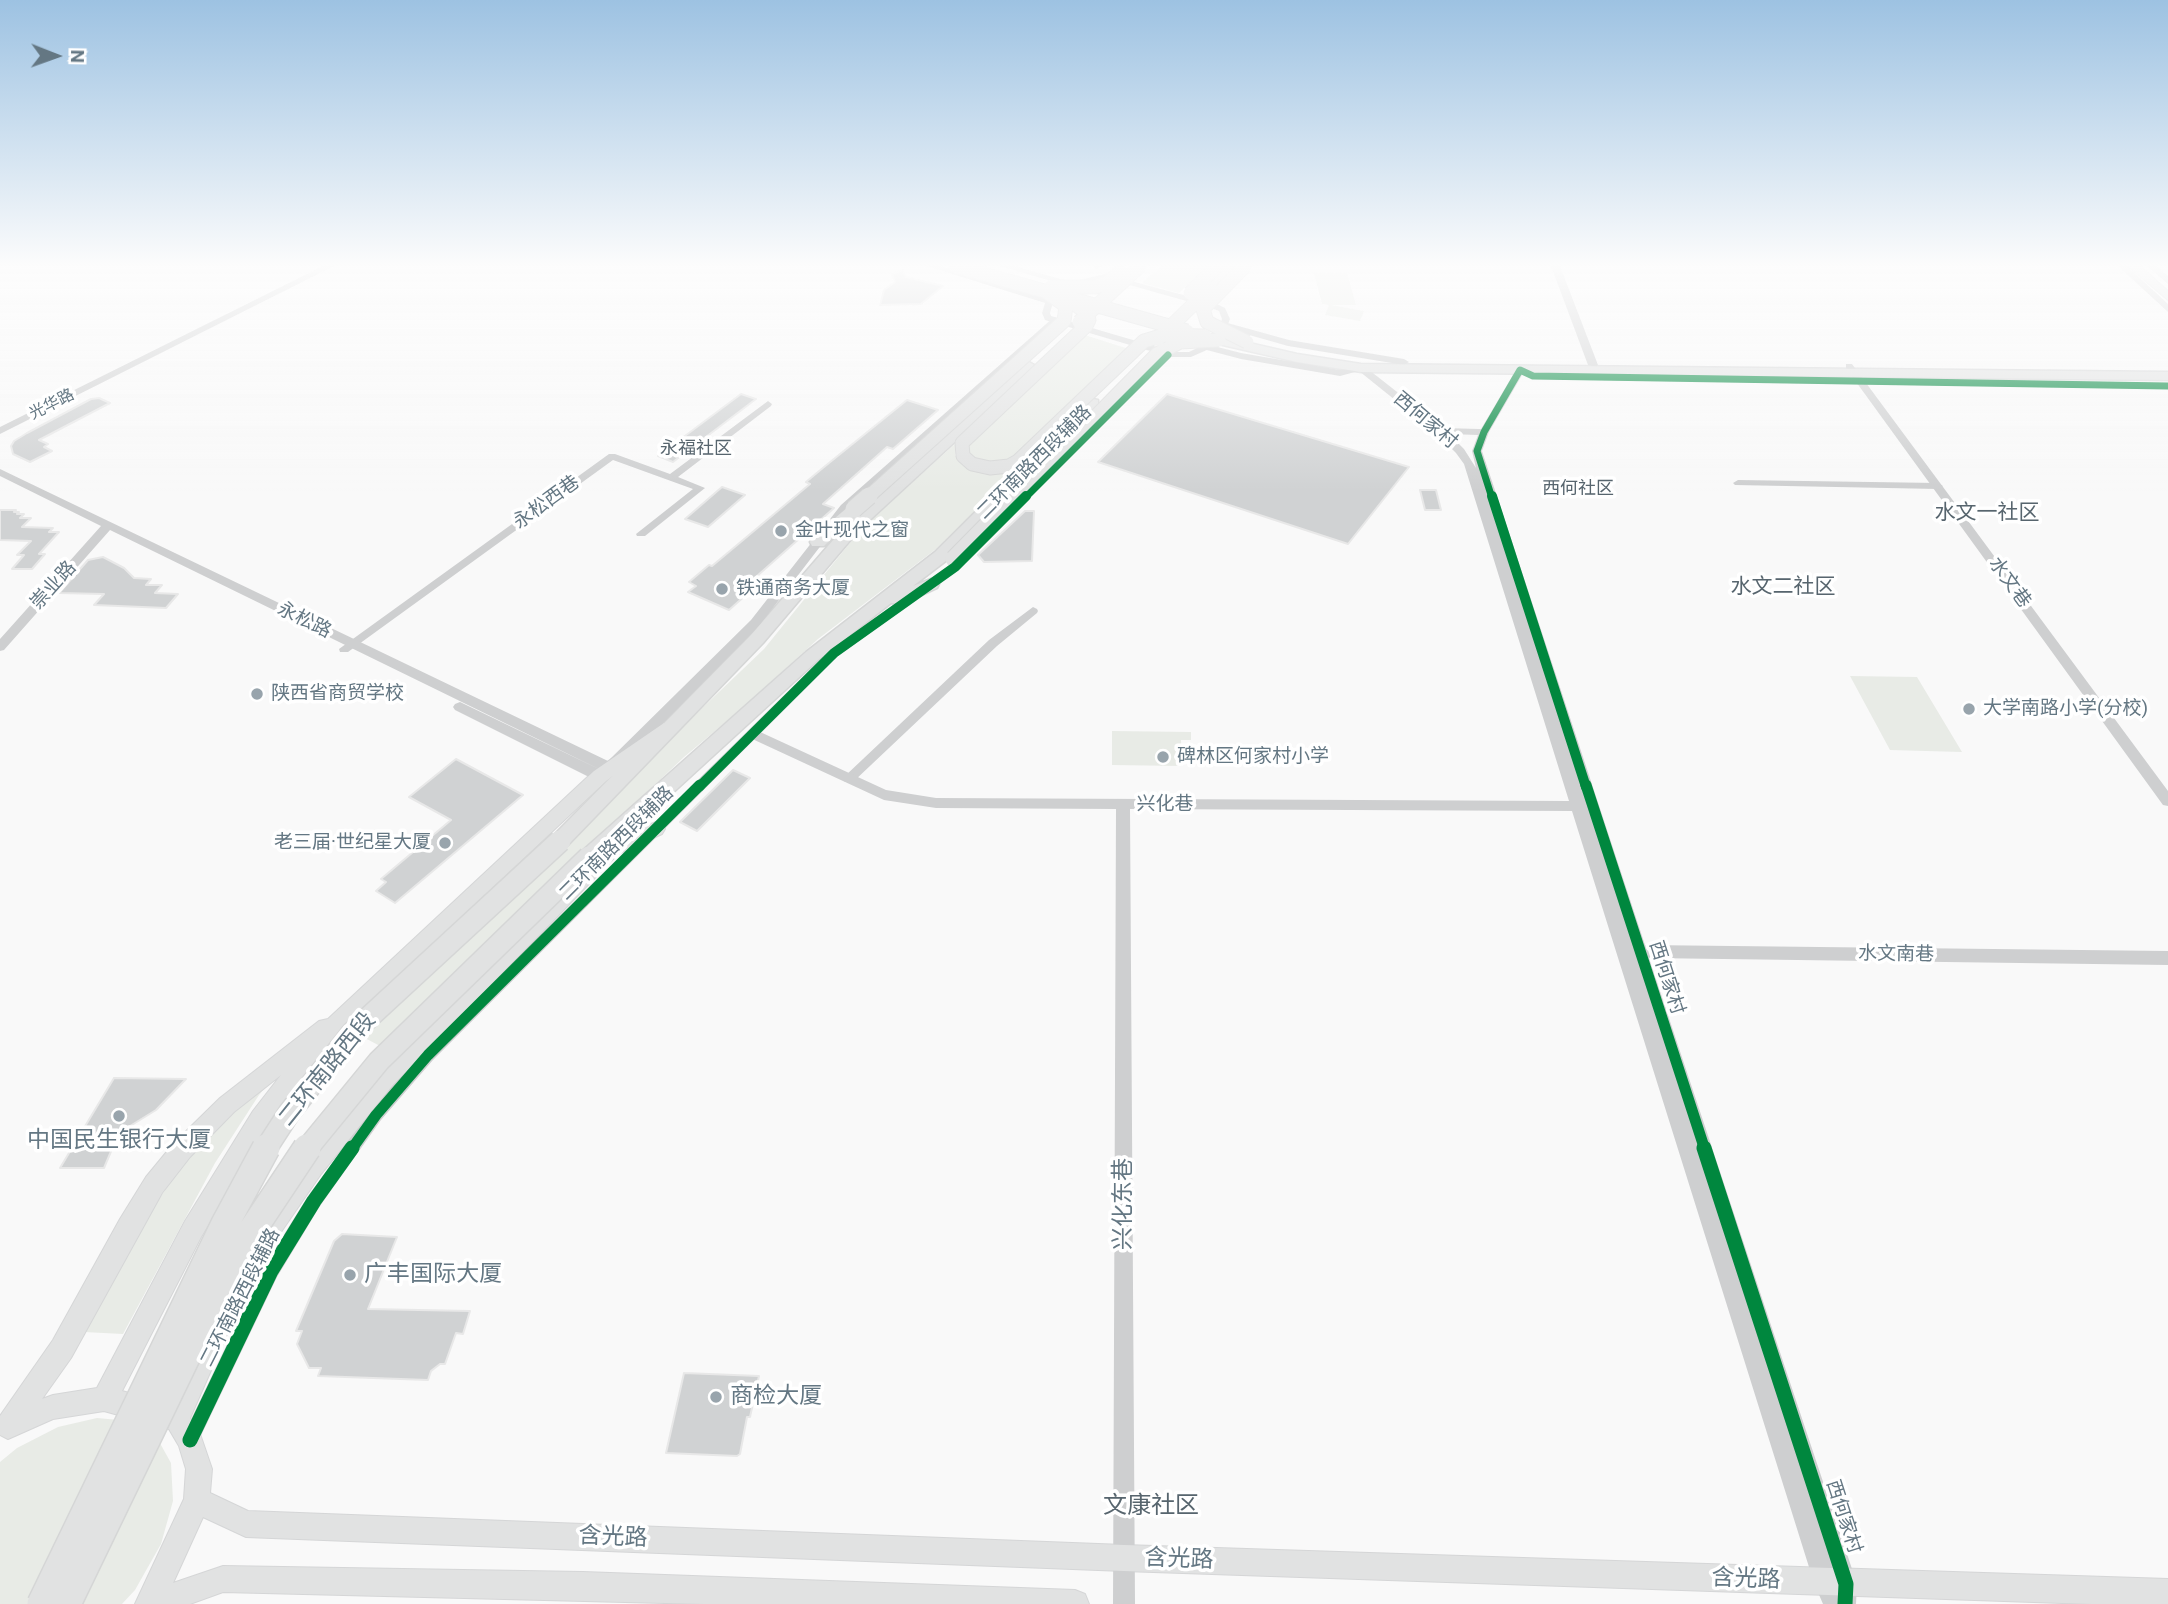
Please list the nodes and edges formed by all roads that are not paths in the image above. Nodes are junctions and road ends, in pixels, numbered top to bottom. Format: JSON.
{"nodes":[{"id":1,"x":171,"y":341,"type":"edge"},
{"id":2,"x":181,"y":341,"type":"edge"},
{"id":3,"x":1031,"y":341,"type":"edge"},
{"id":4,"x":1042,"y":341,"type":"edge"},
{"id":5,"x":1057,"y":341,"type":"edge"},
{"id":6,"x":1070,"y":341,"type":"edge"},
{"id":7,"x":1122,"y":341,"type":"edge"},
{"id":8,"x":1144,"y":341,"type":"edge"},
{"id":9,"x":1156,"y":341,"type":"edge"},
{"id":10,"x":1187,"y":341,"type":"edge"},
{"id":11,"x":1209,"y":341,"type":"edge"},
{"id":12,"x":1233,"y":341,"type":"edge"},
{"id":13,"x":1241,"y":341,"type":"edge"},
{"id":14,"x":1274,"y":341,"type":"edge"},
{"id":15,"x":1584,"y":341,"type":"edge"},
{"id":16,"x":1247,"y":342,"type":"joint"},
{"id":17,"x":1168,"y":355,"type":"junction"},
{"id":18,"x":1404,"y":362,"type":"junction"},
{"id":19,"x":1593,"y":365,"type":"junction"},
{"id":20,"x":2168,"y":365,"type":"edge"},
{"id":21,"x":1361,"y":368,"type":"junction"},
{"id":22,"x":1520,"y":370,"type":"junction"},
{"id":23,"x":1854,"y":374,"type":"junction"},
{"id":24,"x":2168,"y":376,"type":"edge"},
{"id":25,"x":2168,"y":386,"type":"edge"},
{"id":26,"x":768,"y":404,"type":"dead end"},
{"id":27,"x":999,"y":407,"type":"junction"},
{"id":28,"x":978,"y":412,"type":"junction"},
{"id":29,"x":1063,"y":417,"type":"junction"},
{"id":30,"x":0,"y":426,"type":"edge"},
{"id":31,"x":974,"y":429,"type":"junction"},
{"id":32,"x":1440,"y":431,"type":"junction"},
{"id":33,"x":0,"y":432,"type":"edge"},
{"id":34,"x":1484,"y":432,"type":"junction"},
{"id":35,"x":1058,"y":438,"type":"junction"},
{"id":36,"x":1029,"y":451,"type":"junction"},
{"id":37,"x":0,"y":472,"type":"edge"},
{"id":38,"x":671,"y":477,"type":"junction"},
{"id":39,"x":0,"y":481,"type":"edge"},
{"id":40,"x":1738,"y":483,"type":"dead end"},
{"id":41,"x":1938,"y":486,"type":"junction"},
{"id":42,"x":105,"y":529,"type":"junction"},
{"id":43,"x":641,"y":534,"type":"dead end"},
{"id":44,"x":818,"y":542,"type":"junction"},
{"id":45,"x":948,"y":557,"type":"junction"},
{"id":46,"x":931,"y":584,"type":"junction"},
{"id":47,"x":1033,"y":611,"type":"dead end"},
{"id":48,"x":862,"y":618,"type":"junction"},
{"id":49,"x":348,"y":646,"type":"junction"},
{"id":50,"x":0,"y":647,"type":"edge"},
{"id":51,"x":695,"y":706,"type":"junction"},
{"id":52,"x":753,"y":734,"type":"junction"},
{"id":53,"x":687,"y":770,"type":"joint"},
{"id":54,"x":605,"y":772,"type":"junction"},
{"id":55,"x":849,"y":779,"type":"junction"},
{"id":56,"x":2168,"y":801,"type":"edge"},
{"id":57,"x":1123,"y":804,"type":"junction"},
{"id":58,"x":1584,"y":806,"type":"junction"},
{"id":59,"x":656,"y":830,"type":"junction"},
{"id":60,"x":599,"y":854,"type":"junction"},
{"id":61,"x":1632,"y":951,"type":"junction"},
{"id":62,"x":2168,"y":958,"type":"edge"},
{"id":63,"x":343,"y":1015,"type":"junction"},
{"id":64,"x":104,"y":1399,"type":"junction"},
{"id":65,"x":4,"y":1428,"type":"edge"},
{"id":66,"x":184,"y":1430,"type":"junction"},
{"id":67,"x":197,"y":1500,"type":"junction"},
{"id":68,"x":1124,"y":1558,"type":"junction"},
{"id":69,"x":2168,"y":1593,"type":"edge"},
{"id":70,"x":1838,"y":1594,"type":"edge"},
{"id":71,"x":580,"y":1595,"type":"edge"},
{"id":72,"x":41,"y":1604,"type":"edge"},
{"id":73,"x":67,"y":1604,"type":"edge"},
{"id":74,"x":150,"y":1604,"type":"edge"},
{"id":75,"x":1075,"y":1604,"type":"edge"},
{"id":76,"x":1124,"y":1604,"type":"edge"}],
"edges":[{"from":1,"to":30,"type":"street","name":"光华路"},
{"from":2,"to":33,"type":"street","name":"光华路"},
{"from":3,"to":44,"type":"street"},
{"from":4,"to":44,"type":"main road","bridge":true},
{"from":5,"to":28,"type":"main road","name":"二环南路西段","bridge":true},
{"from":6,"to":27,"type":"main road","bridge":true},
{"from":7,"to":17,"type":"street"},
{"from":8,"to":29,"type":"main road","bridge":true},
{"from":9,"to":35,"type":"main road","name":"二环南路西段","bridge":true},
{"from":10,"to":45,"type":"main road","bridge":true},
{"from":11,"to":17,"type":"street"},
{"from":12,"to":21,"type":"main road"},
{"from":13,"to":16,"type":"main road"},
{"from":14,"to":18,"type":"street"},
{"from":15,"to":19,"type":"street"},
{"from":16,"to":18,"type":"main road"},
{"from":17,"to":46,"type":"street","name":"二环南路西段辅路"},
{"from":18,"to":19,"type":"main road"},
{"from":19,"to":23,"type":"main road"},
{"from":20,"to":23,"type":"main road"},
{"from":21,"to":22,"type":"main road"},
{"from":21,"to":32,"type":"street","name":"西何家村"},
{"from":22,"to":23,"type":"main road"},
{"from":22,"to":34,"type":"street","name":"西何家村"},
{"from":23,"to":24,"type":"main road"},
{"from":23,"to":25,"type":"street"},
{"from":23,"to":41,"type":"street","name":"水文巷"},
{"from":26,"to":38,"type":"street"},
{"from":27,"to":28,"type":"highway"},
{"from":27,"to":31,"type":"main road","bridge":true},
{"from":28,"to":31,"type":"main road"},
{"from":28,"to":51,"type":"main road","name":"二环南路西段"},
{"from":29,"to":35,"type":"main road","bridge":true},
{"from":29,"to":36,"type":"main road","bridge":true},
{"from":31,"to":36,"type":"main road","bridge":true},
{"from":32,"to":34,"type":"street"},
{"from":32,"to":58,"type":"street","name":"西何家村"},
{"from":34,"to":58,"type":"street","name":"西何家村"},
{"from":35,"to":36,"type":"main road"},
{"from":35,"to":45,"type":"main road","name":"二环南路西段"},
{"from":37,"to":42,"type":"street","name":"永松路"},
{"from":38,"to":43,"type":"street","name":"永松西巷"},
{"from":38,"to":49,"type":"street","name":"永松西巷"},
{"from":39,"to":42,"type":"street","name":"永松路"},
{"from":40,"to":41,"type":"street"},
{"from":41,"to":56,"type":"street","name":"水文巷"},
{"from":42,"to":49,"type":"street","name":"永松路"},
{"from":42,"to":50,"type":"street","name":"崇业路"},
{"from":44,"to":54,"type":"street"},
{"from":45,"to":48,"type":"main road","name":"二环南路西段"},
{"from":46,"to":48,"type":"main road"},
{"from":46,"to":52,"type":"street","name":"二环南路西段辅路"},
{"from":47,"to":55,"type":"street"},
{"from":48,"to":53,"type":"main road","name":"二环南路西段"},
{"from":49,"to":54,"type":"street","name":"永松路"},
{"from":51,"to":54,"type":"main road"},
{"from":51,"to":72,"type":"main road","name":"二环南路西段","bridge":true},
{"from":52,"to":55,"type":"street","name":"兴化巷"},
{"from":52,"to":59,"type":"street","name":"二环南路西段辅路"},
{"from":53,"to":60,"type":"main road","name":"二环南路西段"},
{"from":54,"to":63,"type":"main road"},
{"from":55,"to":57,"type":"street","name":"兴化巷"},
{"from":57,"to":58,"type":"street","name":"兴化巷"},
{"from":57,"to":68,"type":"street","name":"兴化东巷"},
{"from":58,"to":61,"type":"street","name":"西何家村"},
{"from":59,"to":60,"type":"main road"},
{"from":59,"to":66,"type":"street","name":"二环南路西段辅路"},
{"from":60,"to":66,"type":"main road","name":"二环南路西段"},
{"from":60,"to":73,"type":"main road","name":"二环南路西段","bridge":true},
{"from":61,"to":62,"type":"street","name":"水文南巷"},
{"from":61,"to":70,"type":"street","name":"西何家村"},
{"from":63,"to":64,"type":"main road"},
{"from":63,"to":65,"type":"main road"},
{"from":64,"to":65,"type":"main road"},
{"from":64,"to":66,"type":"main road"},
{"from":66,"to":67,"type":"main road"},
{"from":67,"to":68,"type":"main road","name":"含光路"},
{"from":67,"to":74,"type":"main road"},
{"from":68,"to":70,"type":"main road","name":"含光路"},
{"from":68,"to":76,"type":"street","name":"兴化东巷"},
{"from":69,"to":70,"type":"main road","name":"含光路"},
{"from":71,"to":74,"type":"main road"},
{"from":71,"to":75,"type":"main road"}]}
